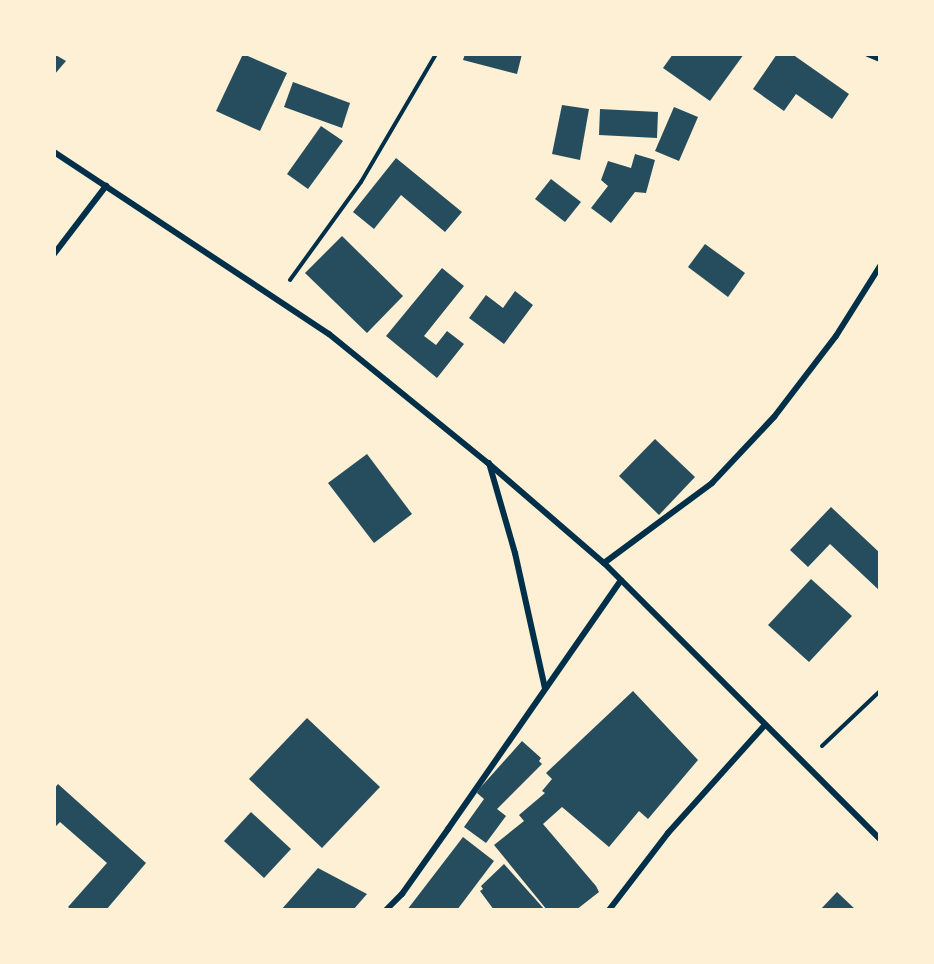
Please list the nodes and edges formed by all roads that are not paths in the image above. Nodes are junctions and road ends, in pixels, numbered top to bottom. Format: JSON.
{"nodes":[{"id":1,"x":868,"y":54,"type":"edge"},
{"id":2,"x":880,"y":59,"type":"edge"},
{"id":3,"x":54,"y":152,"type":"edge"},
{"id":4,"x":106,"y":186,"type":"junction"},
{"id":5,"x":54,"y":254,"type":"edge"},
{"id":6,"x":880,"y":266,"type":"edge"},
{"id":7,"x":488,"y":463,"type":"junction"},
{"id":8,"x":604,"y":563,"type":"junction"},
{"id":9,"x":621,"y":580,"type":"junction"},
{"id":10,"x":545,"y":688,"type":"junction"},
{"id":11,"x":765,"y":725,"type":"junction"},
{"id":12,"x":880,"y":839,"type":"edge"},
{"id":13,"x":386,"y":910,"type":"edge"},
{"id":14,"x":609,"y":910,"type":"edge"}],
"edges":[{"from":1,"to":2,"type":"street"},
{"from":3,"to":4,"type":"street"},
{"from":4,"to":5,"type":"street"},
{"from":4,"to":7,"type":"street"},
{"from":6,"to":8,"type":"street"},
{"from":7,"to":8,"type":"street"},
{"from":7,"to":10,"type":"street"},
{"from":8,"to":9,"type":"street"},
{"from":9,"to":10,"type":"street"},
{"from":9,"to":11,"type":"street"},
{"from":10,"to":13,"type":"street"},
{"from":11,"to":12,"type":"street"},
{"from":11,"to":14,"type":"street"}]}
